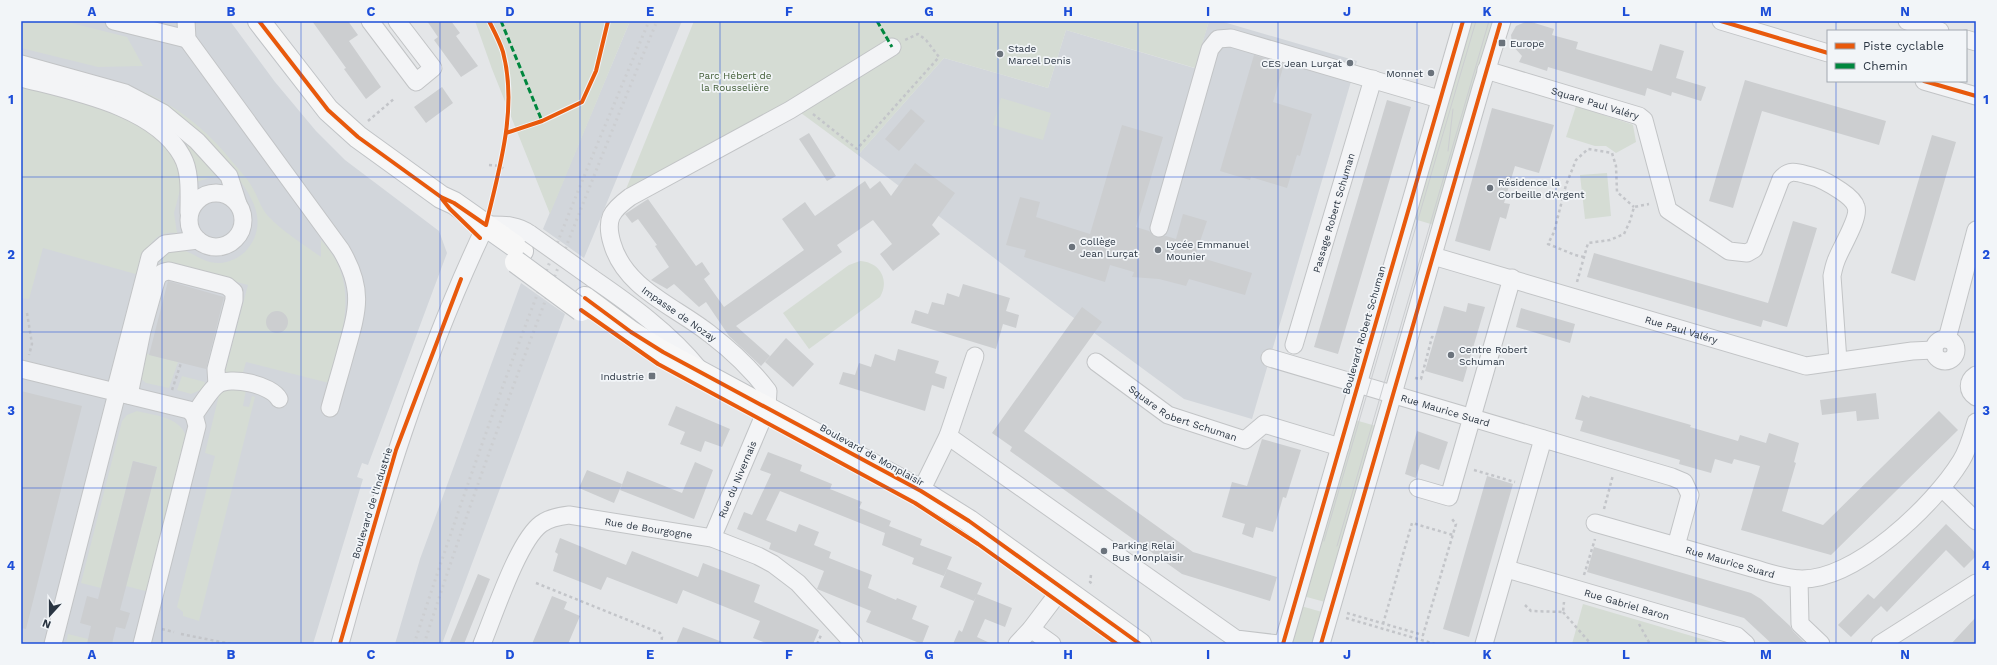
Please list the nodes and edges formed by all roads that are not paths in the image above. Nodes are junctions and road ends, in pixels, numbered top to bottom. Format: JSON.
{"nodes":[{"id":1,"x":114,"y":21,"type":"edge"},
{"id":2,"x":186,"y":21,"type":"edge"},
{"id":3,"x":259,"y":21,"type":"edge"},
{"id":4,"x":370,"y":21,"type":"edge"},
{"id":5,"x":397,"y":21,"type":"edge"},
{"id":6,"x":1463,"y":21,"type":"edge"},
{"id":7,"x":1721,"y":21,"type":"edge"},
{"id":8,"x":1907,"y":21,"type":"edge"},
{"id":9,"x":1501,"y":23,"type":"edge"},
{"id":10,"x":1743,"y":24,"type":"edge"},
{"id":11,"x":1937,"y":30,"type":"edge"},
{"id":12,"x":187,"y":39,"type":"junction"},
{"id":13,"x":892,"y":47,"type":"road end"},
{"id":14,"x":1827,"y":53,"type":"edge"},
{"id":15,"x":21,"y":64,"type":"edge"},
{"id":16,"x":1486,"y":70,"type":"junction"},
{"id":17,"x":21,"y":78,"type":"edge"},
{"id":18,"x":1373,"y":79,"type":"junction"},
{"id":19,"x":1927,"y":82,"type":"edge"},
{"id":20,"x":1976,"y":96,"type":"edge"},
{"id":21,"x":1439,"y":99,"type":"junction"},
{"id":22,"x":238,"y":204,"type":"junction"},
{"id":23,"x":189,"y":213,"type":"junction"},
{"id":24,"x":1159,"y":228,"type":"dead end"},
{"id":25,"x":1976,"y":230,"type":"edge"},
{"id":26,"x":483,"y":231,"type":"junction"},
{"id":27,"x":198,"y":240,"type":"junction"},
{"id":28,"x":523,"y":249,"type":"junction"},
{"id":29,"x":1433,"y":256,"type":"junction"},
{"id":30,"x":1512,"y":278,"type":"junction"},
{"id":31,"x":641,"y":288,"type":"junction"},
{"id":32,"x":589,"y":292,"type":"junction"},
{"id":33,"x":1947,"y":339,"type":"junction"},
{"id":34,"x":1294,"y":345,"type":"dead end"},
{"id":35,"x":1934,"y":350,"type":"junction"},
{"id":36,"x":976,"y":356,"type":"dead end"},
{"id":37,"x":1270,"y":358,"type":"dead end"},
{"id":38,"x":25,"y":359,"type":"edge"},
{"id":39,"x":1952,"y":359,"type":"junction"},
{"id":40,"x":1096,"y":362,"type":"dead end"},
{"id":41,"x":1838,"y":362,"type":"junction"},
{"id":42,"x":1974,"y":377,"type":"edge"},
{"id":43,"x":217,"y":385,"type":"junction"},
{"id":44,"x":1357,"y":385,"type":"junction"},
{"id":45,"x":120,"y":393,"type":"junction"},
{"id":46,"x":1392,"y":396,"type":"junction"},
{"id":47,"x":1976,"y":397,"type":"edge"},
{"id":48,"x":279,"y":399,"type":"dead end"},
{"id":49,"x":330,"y":408,"type":"dead end"},
{"id":50,"x":189,"y":412,"type":"junction"},
{"id":51,"x":764,"y":414,"type":"junction"},
{"id":52,"x":1472,"y":419,"type":"junction"},
{"id":53,"x":1976,"y":422,"type":"edge"},
{"id":54,"x":948,"y":436,"type":"junction"},
{"id":55,"x":1543,"y":440,"type":"junction"},
{"id":56,"x":1340,"y":447,"type":"junction"},
{"id":57,"x":1418,"y":488,"type":"dead end"},
{"id":58,"x":1942,"y":488,"type":"junction"},
{"id":59,"x":921,"y":491,"type":"junction"},
{"id":60,"x":1976,"y":521,"type":"edge"},
{"id":61,"x":1598,"y":524,"type":"road end"},
{"id":62,"x":712,"y":538,"type":"junction"},
{"id":63,"x":1676,"y":546,"type":"junction"},
{"id":64,"x":1507,"y":569,"type":"junction"},
{"id":65,"x":1798,"y":579,"type":"junction"},
{"id":66,"x":1976,"y":584,"type":"edge"},
{"id":67,"x":1058,"y":593,"type":"junction"},
{"id":68,"x":1031,"y":629,"type":"junction"},
{"id":69,"x":53,"y":644,"type":"edge"},
{"id":70,"x":142,"y":644,"type":"edge"},
{"id":71,"x":340,"y":644,"type":"edge"},
{"id":72,"x":482,"y":644,"type":"edge"},
{"id":73,"x":854,"y":644,"type":"edge"},
{"id":74,"x":1017,"y":644,"type":"edge"},
{"id":75,"x":1052,"y":644,"type":"edge"},
{"id":76,"x":1117,"y":644,"type":"edge"},
{"id":77,"x":1140,"y":644,"type":"edge"},
{"id":78,"x":1279,"y":644,"type":"edge"},
{"id":79,"x":1282,"y":644,"type":"edge"},
{"id":80,"x":1321,"y":644,"type":"edge"},
{"id":81,"x":1484,"y":644,"type":"edge"},
{"id":82,"x":1746,"y":644,"type":"edge"},
{"id":83,"x":1821,"y":644,"type":"edge"},
{"id":84,"x":1880,"y":644,"type":"edge"}],
"edges":[{"from":1,"to":12,"type":"street"},
{"from":2,"to":12,"type":"street"},
{"from":3,"to":26,"type":"main road","name":"Boulevard de Monplaisir"},
{"from":4,"to":5,"type":"street"},
{"from":6,"to":21,"type":"street","name":"Boulevard Robert Schuman"},
{"from":7,"to":10,"type":"street"},
{"from":8,"to":11,"type":"street"},
{"from":9,"to":16,"type":"street"},
{"from":10,"to":14,"type":"street"},
{"from":12,"to":49,"type":"street"},
{"from":13,"to":31,"type":"street","name":"Impasse de Nozay"},
{"from":15,"to":22,"type":"street"},
{"from":16,"to":29,"type":"street"},
{"from":16,"to":41,"type":"street","name":"Square Paul Valéry"},
{"from":17,"to":23,"type":"street"},
{"from":18,"to":21,"type":"street"},
{"from":18,"to":24,"type":"street"},
{"from":18,"to":34,"type":"street","name":"Passage Robert Schuman"},
{"from":19,"to":20,"type":"street"},
{"from":21,"to":44,"type":"street","name":"Boulevard Robert Schuman"},
{"from":22,"to":23,"type":"street"},
{"from":22,"to":27,"type":"street"},
{"from":23,"to":27,"type":"street"},
{"from":25,"to":33,"type":"street"},
{"from":26,"to":28,"type":"main road","name":"Boulevard de Monplaisir"},
{"from":26,"to":28,"type":"street"},
{"from":26,"to":71,"type":"street","name":"Boulevard de l'Industrie"},
{"from":27,"to":45,"type":"street"},
{"from":28,"to":32,"type":"main road","name":"Boulevard de Monplaisir","bridge":true},
{"from":28,"to":32,"type":"street","bridge":true},
{"from":29,"to":30,"type":"street","name":"Rue Paul Valéry"},
{"from":29,"to":46,"type":"street"},
{"from":30,"to":41,"type":"street","name":"Rue Paul Valéry"},
{"from":30,"to":52,"type":"street"},
{"from":31,"to":32,"type":"street"},
{"from":31,"to":51,"type":"street","name":"Impasse de Nozay"},
{"from":32,"to":51,"type":"main road","name":"Boulevard de Monplaisir"},
{"from":32,"to":51,"type":"main road","name":"Boulevard de Monplaisir"},
{"from":33,"to":35,"type":"street"},
{"from":33,"to":39,"type":"street"},
{"from":35,"to":39,"type":"street"},
{"from":35,"to":41,"type":"street","name":"Rue Paul Valéry"},
{"from":36,"to":54,"type":"street"},
{"from":37,"to":44,"type":"street","name":"Rue Maurice Suard"},
{"from":38,"to":45,"type":"street"},
{"from":39,"to":42,"type":"street"},
{"from":40,"to":56,"type":"street","name":"Square Robert Schuman"},
{"from":42,"to":47,"type":"street"},
{"from":43,"to":45,"type":"street"},
{"from":43,"to":48,"type":"street"},
{"from":43,"to":50,"type":"street"},
{"from":44,"to":46,"type":"street","name":"Rue Maurice Suard"},
{"from":44,"to":56,"type":"street","name":"Boulevard Robert Schuman"},
{"from":45,"to":50,"type":"street"},
{"from":45,"to":69,"type":"street"},
{"from":46,"to":52,"type":"street","name":"Rue Maurice Suard"},
{"from":46,"to":80,"type":"street"},
{"from":50,"to":70,"type":"street"},
{"from":51,"to":59,"type":"main road","name":"Boulevard de Monplaisir"},
{"from":51,"to":62,"type":"street","name":"Rue du Nivernais"},
{"from":51,"to":67,"type":"main road","name":"Boulevard de Monplaisir"},
{"from":52,"to":55,"type":"street","name":"Rue Maurice Suard"},
{"from":52,"to":57,"type":"street"},
{"from":53,"to":58,"type":"street","name":"Rue Maurice Suard"},
{"from":54,"to":59,"type":"street"},
{"from":54,"to":78,"type":"street"},
{"from":55,"to":63,"type":"street","name":"Rue Maurice Suard"},
{"from":55,"to":64,"type":"street"},
{"from":56,"to":79,"type":"street","name":"Boulevard Robert Schuman"},
{"from":58,"to":60,"type":"street"},
{"from":58,"to":65,"type":"street","name":"Rue Maurice Suard"},
{"from":59,"to":67,"type":"main road","name":"Boulevard de Monplaisir"},
{"from":61,"to":63,"type":"street"},
{"from":62,"to":72,"type":"street","name":"Rue de Bourgogne"},
{"from":62,"to":73,"type":"street","name":"Rue de Bourgogne"},
{"from":63,"to":65,"type":"street","name":"Rue Maurice Suard"},
{"from":64,"to":81,"type":"street"},
{"from":64,"to":82,"type":"street","name":"Rue Gabriel Baron"},
{"from":65,"to":83,"type":"street"},
{"from":66,"to":84,"type":"street"},
{"from":67,"to":68,"type":"street"},
{"from":67,"to":76,"type":"main road","name":"Boulevard de Monplaisir"},
{"from":67,"to":77,"type":"main road","name":"Boulevard de Monplaisir"},
{"from":68,"to":74,"type":"street"},
{"from":68,"to":75,"type":"street"}]}
